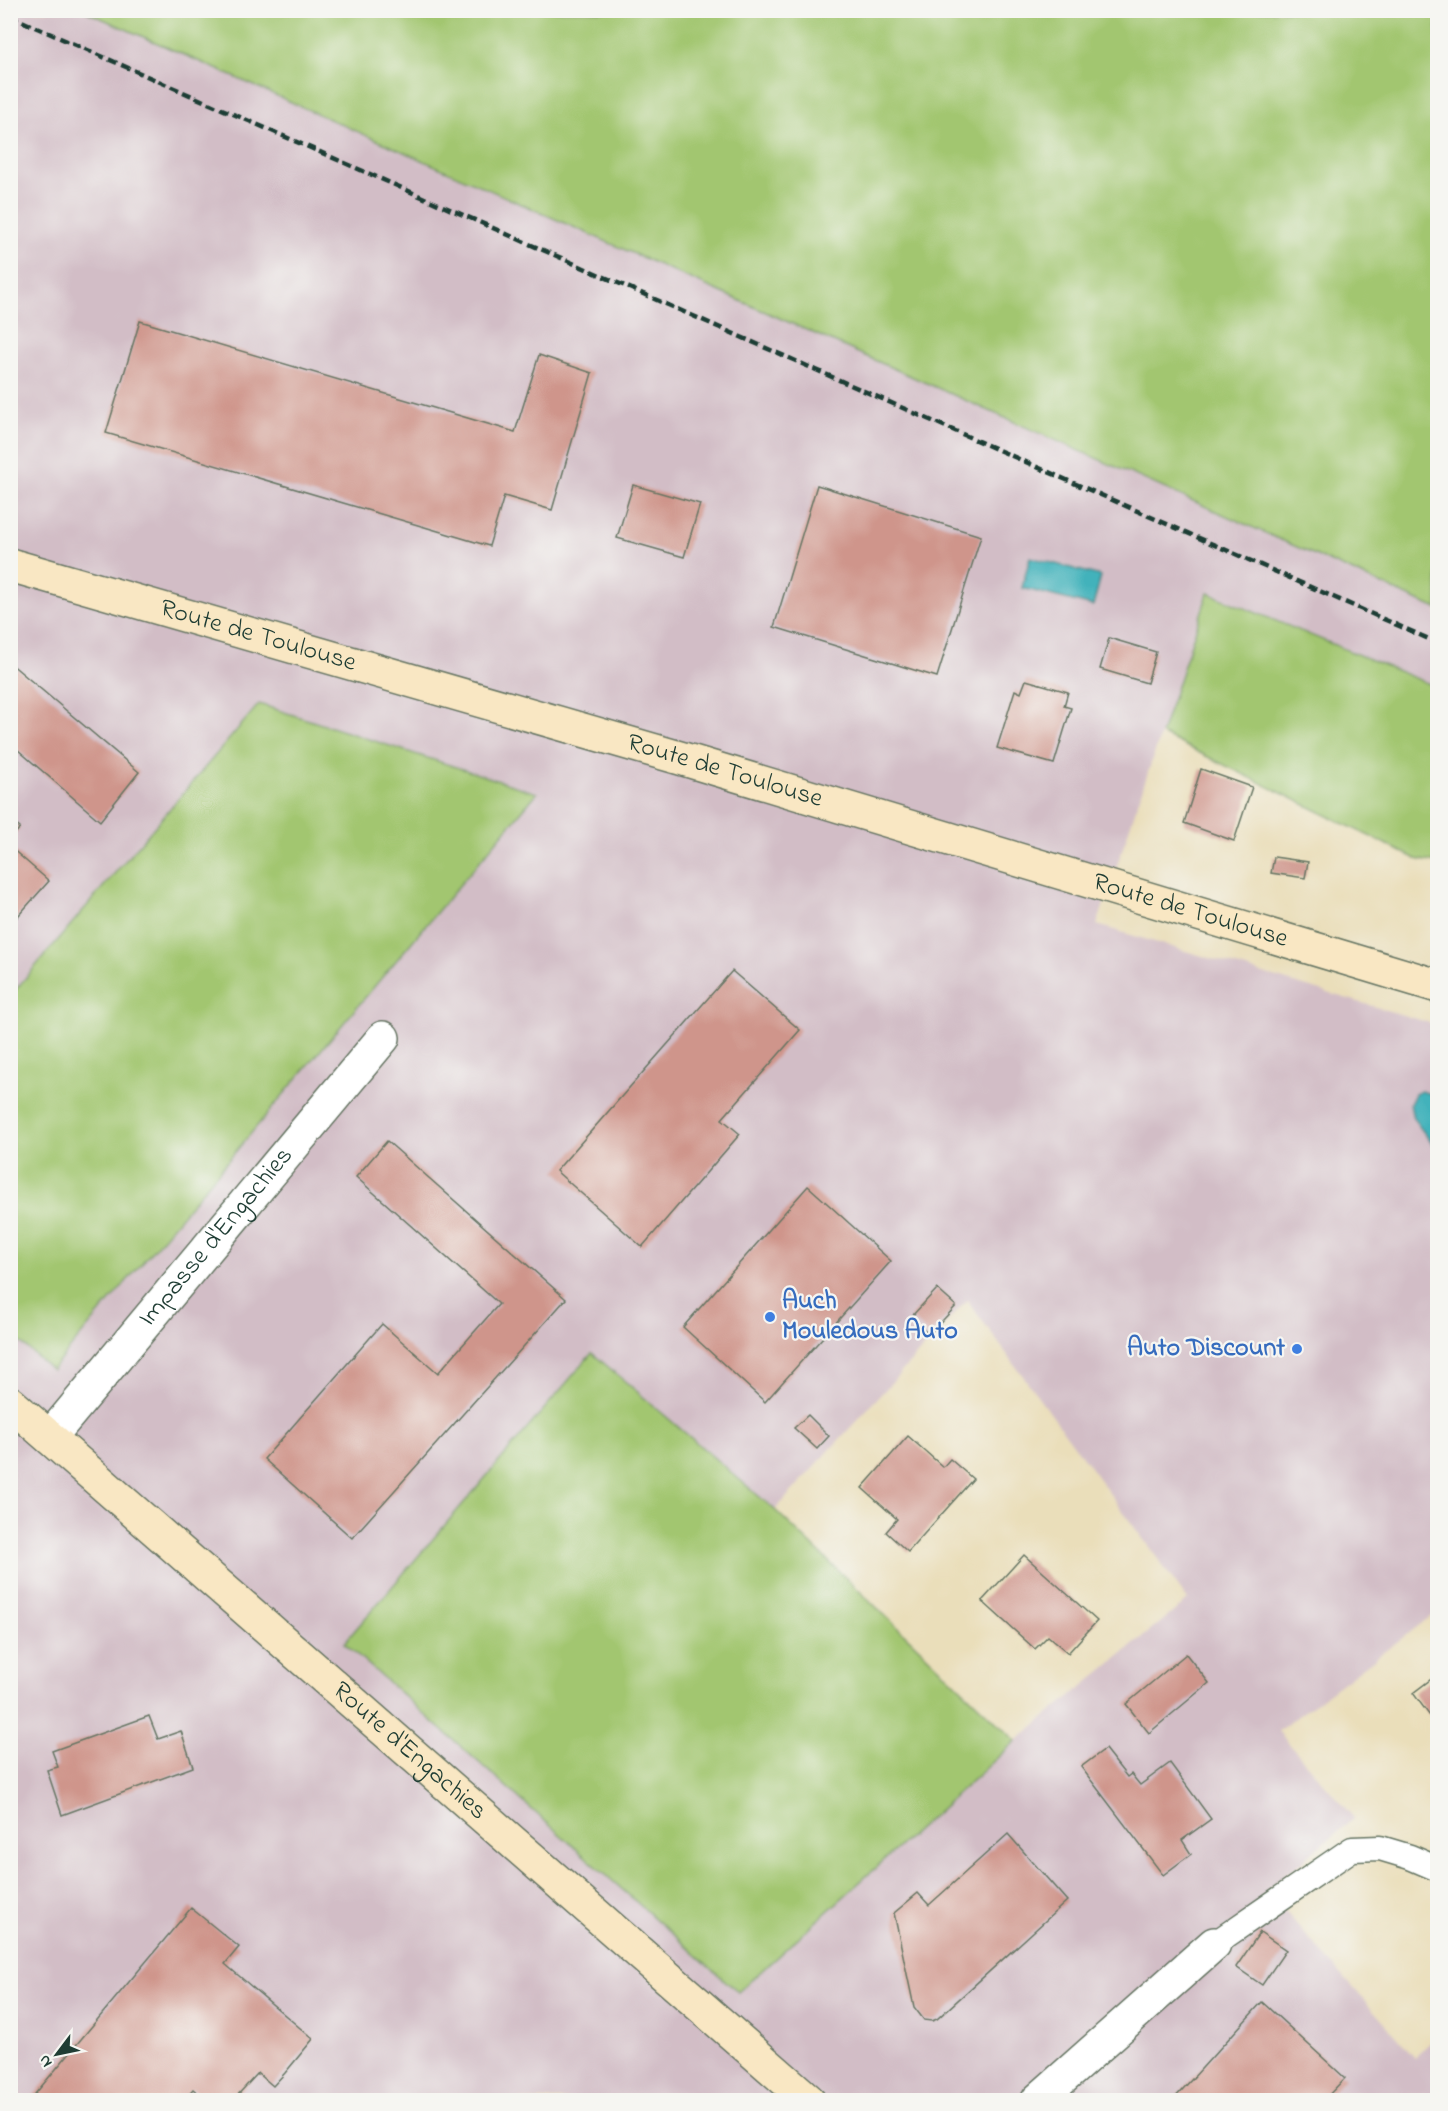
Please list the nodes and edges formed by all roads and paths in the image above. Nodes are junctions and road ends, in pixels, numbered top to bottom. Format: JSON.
{"nodes":[{"id":1,"x":10,"y":565,"type":"edge"},
{"id":2,"x":1437,"y":986,"type":"edge"},
{"id":3,"x":383,"y":1038,"type":"dead end"},
{"id":4,"x":10,"y":1403,"type":"edge"},
{"id":5,"x":50,"y":1437,"type":"junction"},
{"id":6,"x":1437,"y":1869,"type":"edge"},
{"id":7,"x":1214,"y":1944,"type":"joint"},
{"id":8,"x":808,"y":2100,"type":"edge"},
{"id":9,"x":1038,"y":2100,"type":"edge"}],
"edges":[{"from":1,"to":2,"type":"main road","name":"Route de Toulouse"},
{"from":3,"to":5,"type":"street","name":"Impasse d'Engachies"},
{"from":4,"to":5,"type":"main road","name":"Route d'Engachies"},
{"from":5,"to":8,"type":"main road","name":"Route d'Engachies"},
{"from":6,"to":7,"type":"lane"},
{"from":7,"to":9,"type":"street"}]}
